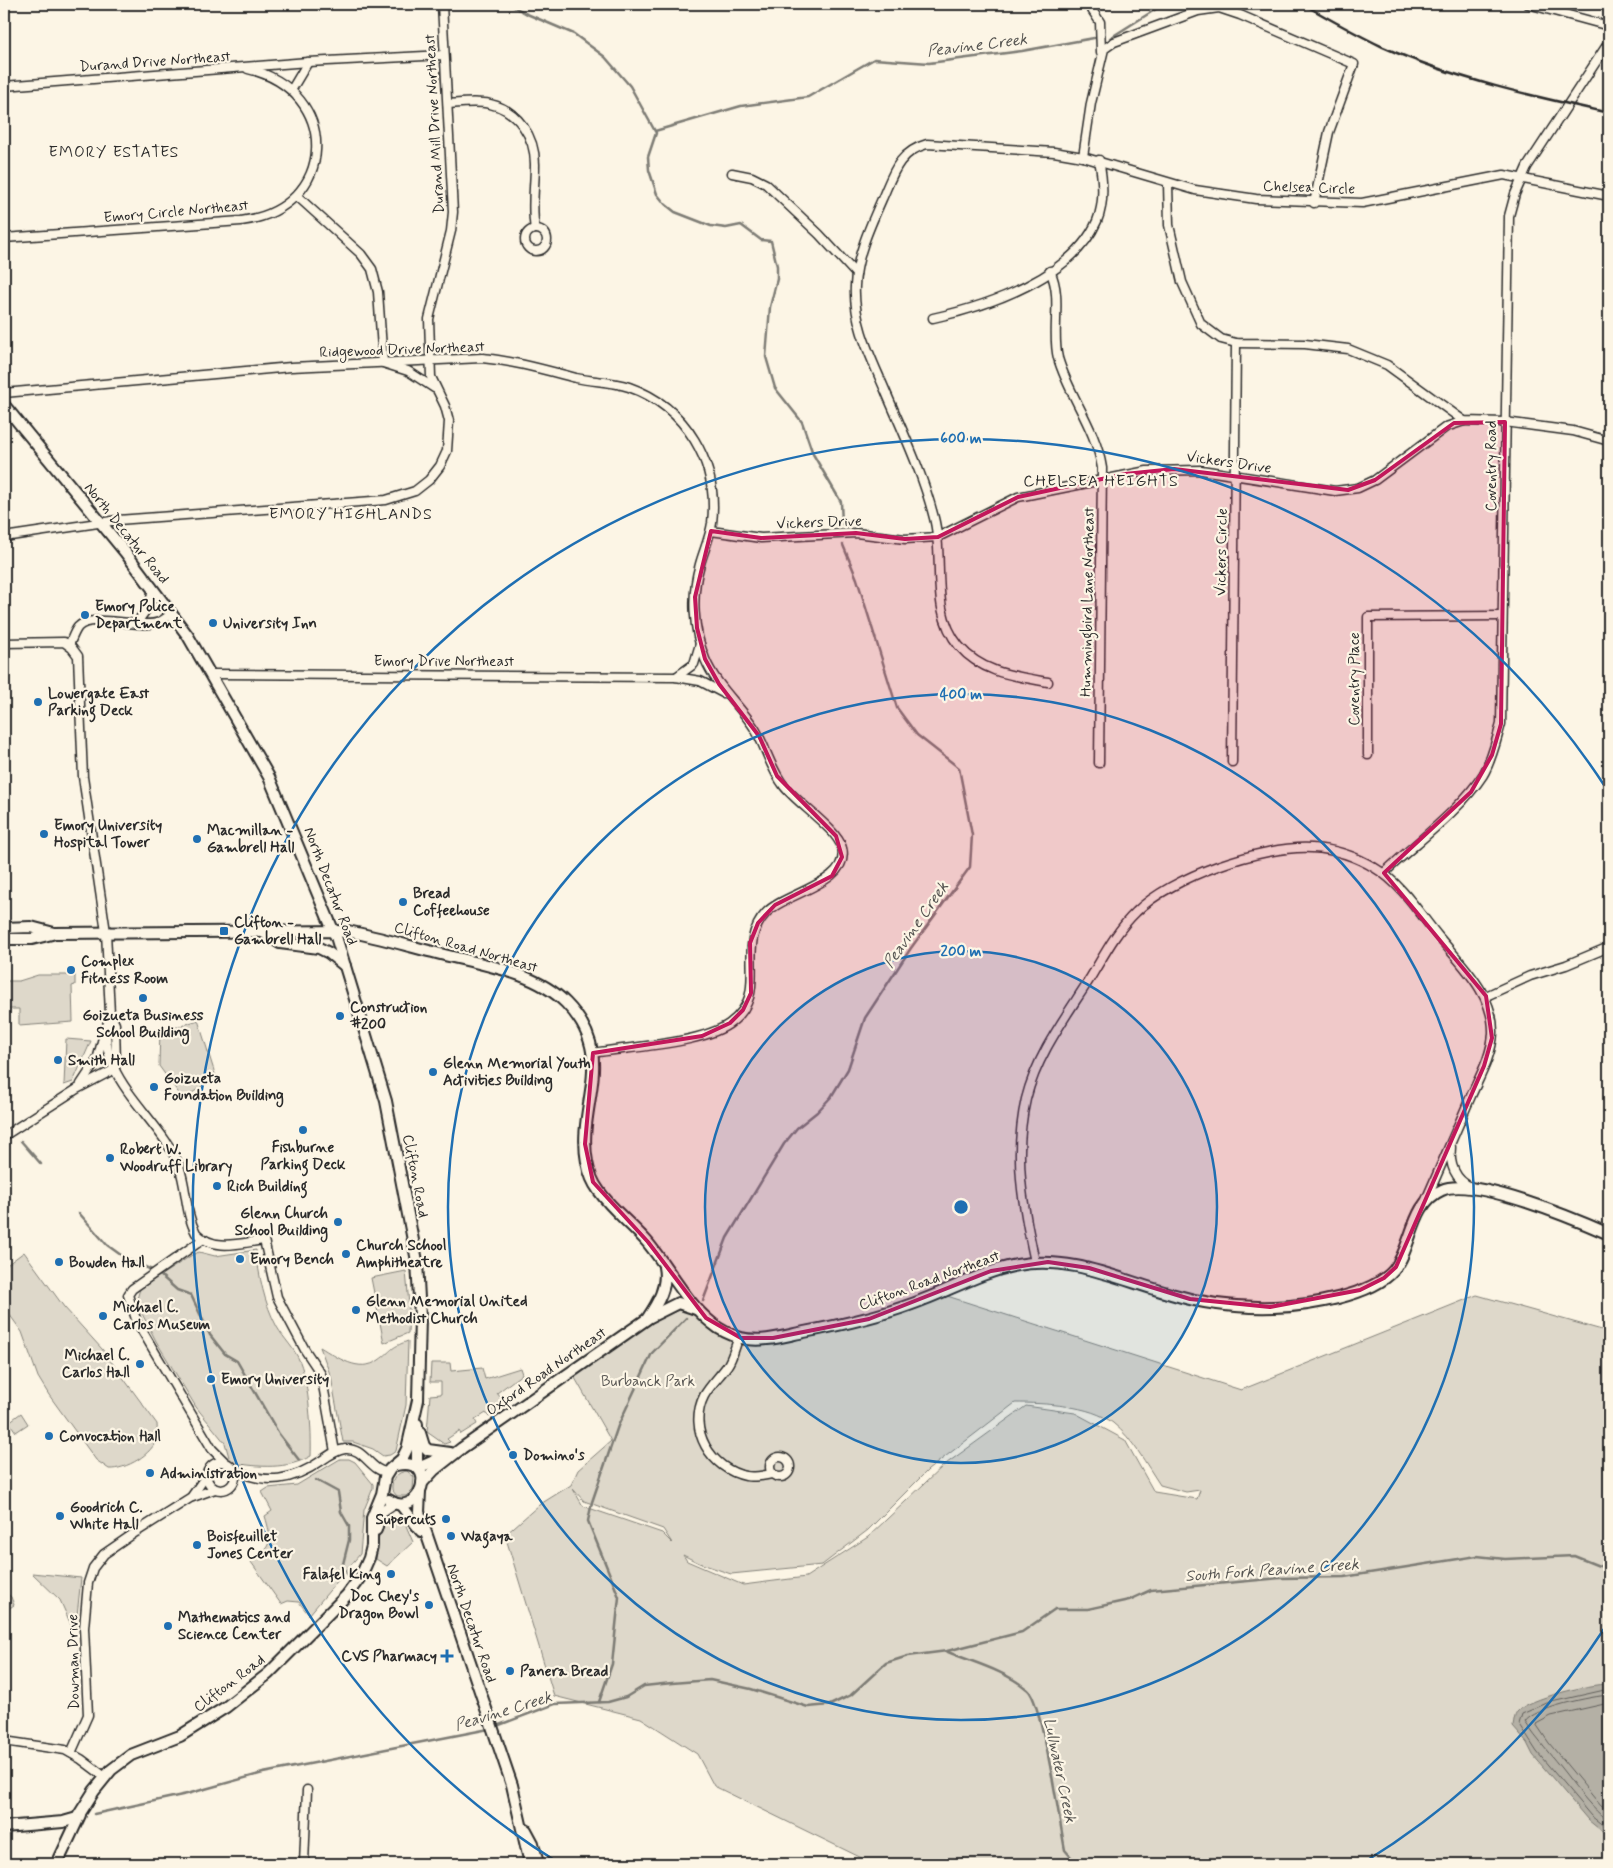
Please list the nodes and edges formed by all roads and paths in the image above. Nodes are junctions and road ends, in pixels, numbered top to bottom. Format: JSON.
{"nodes":[{"id":1,"x":1088,"y":4,"type":"edge"},
{"id":2,"x":1528,"y":4,"type":"edge"},
{"id":3,"x":442,"y":6,"type":"edge"},
{"id":4,"x":1609,"y":26,"type":"edge"},
{"id":5,"x":1609,"y":42,"type":"edge"},
{"id":6,"x":1101,"y":54,"type":"junction"},
{"id":7,"x":444,"y":55,"type":"junction"},
{"id":8,"x":308,"y":62,"type":"junction"},
{"id":9,"x":248,"y":69,"type":"junction"},
{"id":10,"x":4,"y":86,"type":"edge"},
{"id":11,"x":292,"y":89,"type":"junction"},
{"id":12,"x":448,"y":104,"type":"junction"},
{"id":13,"x":1082,"y":157,"type":"junction"},
{"id":14,"x":1099,"y":160,"type":"junction"},
{"id":15,"x":732,"y":172,"type":"dead end"},
{"id":16,"x":1521,"y":178,"type":"junction"},
{"id":17,"x":1168,"y":183,"type":"junction"},
{"id":18,"x":297,"y":196,"type":"junction"},
{"id":19,"x":1609,"y":196,"type":"edge"},
{"id":20,"x":1314,"y":202,"type":"junction"},
{"id":21,"x":534,"y":229,"type":"dead end"},
{"id":22,"x":4,"y":238,"type":"edge"},
{"id":23,"x":1050,"y":271,"type":"junction"},
{"id":24,"x":856,"y":274,"type":"junction"},
{"id":25,"x":933,"y":318,"type":"dead end"},
{"id":26,"x":1236,"y":343,"type":"junction"},
{"id":27,"x":431,"y":360,"type":"junction"},
{"id":28,"x":383,"y":363,"type":"junction"},
{"id":29,"x":435,"y":390,"type":"junction"},
{"id":30,"x":4,"y":393,"type":"edge"},
{"id":31,"x":4,"y":405,"type":"edge"},
{"id":32,"x":1464,"y":420,"type":"junction"},
{"id":33,"x":1504,"y":422,"type":"junction"},
{"id":34,"x":1609,"y":442,"type":"edge"},
{"id":35,"x":1236,"y":476,"type":"junction"},
{"id":36,"x":1102,"y":479,"type":"junction"},
{"id":37,"x":99,"y":523,"type":"junction"},
{"id":38,"x":711,"y":531,"type":"junction"},
{"id":39,"x":4,"y":537,"type":"edge"},
{"id":40,"x":938,"y":537,"type":"junction"},
{"id":41,"x":152,"y":586,"type":"junction"},
{"id":42,"x":172,"y":613,"type":"junction"},
{"id":43,"x":1502,"y":616,"type":"junction"},
{"id":44,"x":137,"y":622,"type":"junction"},
{"id":45,"x":4,"y":643,"type":"edge"},
{"id":46,"x":700,"y":643,"type":"junction"},
{"id":47,"x":69,"y":645,"type":"junction"},
{"id":48,"x":211,"y":674,"type":"junction"},
{"id":49,"x":676,"y":677,"type":"junction"},
{"id":50,"x":1048,"y":682,"type":"dead end"},
{"id":51,"x":733,"y":700,"type":"junction"},
{"id":52,"x":1368,"y":755,"type":"dead end"},
{"id":53,"x":1232,"y":762,"type":"dead end"},
{"id":54,"x":1099,"y":763,"type":"dead end"},
{"id":55,"x":1384,"y":873,"type":"junction"},
{"id":56,"x":4,"y":928,"type":"edge"},
{"id":57,"x":334,"y":930,"type":"junction"},
{"id":58,"x":224,"y":931,"type":"junction"},
{"id":59,"x":260,"y":931,"type":"junction"},
{"id":60,"x":315,"y":931,"type":"junction"},
{"id":61,"x":106,"y":932,"type":"junction"},
{"id":62,"x":54,"y":934,"type":"junction"},
{"id":63,"x":4,"y":939,"type":"edge"},
{"id":64,"x":1609,"y":947,"type":"edge"},
{"id":65,"x":346,"y":966,"type":"junction"},
{"id":66,"x":1486,"y":996,"type":"junction"},
{"id":67,"x":110,"y":1014,"type":"junction"},
{"id":68,"x":361,"y":1014,"type":"joint"},
{"id":69,"x":106,"y":1024,"type":"junction"},
{"id":70,"x":593,"y":1053,"type":"junction"},
{"id":71,"x":115,"y":1069,"type":"junction"},
{"id":72,"x":77,"y":1089,"type":"junction"},
{"id":73,"x":4,"y":1136,"type":"edge"},
{"id":74,"x":1453,"y":1137,"type":"junction"},
{"id":75,"x":1475,"y":1189,"type":"junction"},
{"id":76,"x":1424,"y":1204,"type":"junction"},
{"id":77,"x":1609,"y":1234,"type":"edge"},
{"id":78,"x":202,"y":1240,"type":"junction"},
{"id":79,"x":1035,"y":1262,"type":"junction"},
{"id":80,"x":664,"y":1267,"type":"junction"},
{"id":81,"x":699,"y":1310,"type":"junction"},
{"id":82,"x":647,"y":1318,"type":"junction"},
{"id":83,"x":739,"y":1337,"type":"junction"},
{"id":84,"x":418,"y":1400,"type":"junction"},
{"id":85,"x":417,"y":1424,"type":"junction"},
{"id":86,"x":462,"y":1448,"type":"junction"},
{"id":87,"x":212,"y":1449,"type":"junction"},
{"id":88,"x":335,"y":1452,"type":"junction"},
{"id":89,"x":450,"y":1453,"type":"junction"},
{"id":90,"x":224,"y":1461,"type":"junction"},
{"id":91,"x":212,"y":1464,"type":"junction"},
{"id":92,"x":396,"y":1465,"type":"junction"},
{"id":93,"x":418,"y":1468,"type":"junction"},
{"id":94,"x":234,"y":1470,"type":"junction"},
{"id":95,"x":387,"y":1472,"type":"junction"},
{"id":96,"x":773,"y":1474,"type":"dead end"},
{"id":97,"x":206,"y":1476,"type":"junction"},
{"id":98,"x":421,"y":1487,"type":"junction"},
{"id":99,"x":215,"y":1489,"type":"junction"},
{"id":100,"x":383,"y":1489,"type":"junction"},
{"id":101,"x":190,"y":1498,"type":"junction"},
{"id":102,"x":397,"y":1504,"type":"junction"},
{"id":103,"x":372,"y":1546,"type":"junction"},
{"id":104,"x":430,"y":1547,"type":"junction"},
{"id":105,"x":4,"y":1742,"type":"edge"},
{"id":106,"x":71,"y":1753,"type":"junction"},
{"id":107,"x":108,"y":1774,"type":"junction"},
{"id":108,"x":307,"y":1790,"type":"dead end"},
{"id":109,"x":85,"y":1804,"type":"junction"},
{"id":110,"x":522,"y":1822,"type":"junction"},
{"id":111,"x":4,"y":1827,"type":"edge"},
{"id":112,"x":58,"y":1864,"type":"edge"},
{"id":113,"x":304,"y":1864,"type":"edge"},
{"id":114,"x":530,"y":1864,"type":"edge"},
{"id":115,"x":538,"y":1864,"type":"edge"}],
"edges":[{"from":1,"to":6,"type":"street"},
{"from":2,"to":4,"type":"street"},
{"from":3,"to":7,"type":"street","name":"Durand Mill Drive Northeast"},
{"from":5,"to":16,"type":"street","name":"Coventry Road"},
{"from":6,"to":13,"type":"street"},
{"from":6,"to":20,"type":"street"},
{"from":7,"to":8,"type":"street","name":"Durand Drive Northeast"},
{"from":7,"to":12,"type":"street","name":"Durand Mill Drive Northeast"},
{"from":8,"to":9,"type":"street","name":"Durand Drive Northeast"},
{"from":8,"to":11,"type":"street"},
{"from":9,"to":10,"type":"street","name":"Durand Drive Northeast"},
{"from":9,"to":11,"type":"street","name":"Emory Circle Northeast"},
{"from":11,"to":18,"type":"street","name":"Emory Circle Northeast"},
{"from":12,"to":21,"type":"street"},
{"from":12,"to":27,"type":"street","name":"Durand Mill Drive Northeast"},
{"from":13,"to":14,"type":"street","name":"Chelsea Circle"},
{"from":13,"to":24,"type":"street","name":"Chelsea Circle"},
{"from":14,"to":17,"type":"street","name":"Chelsea Circle"},
{"from":14,"to":23,"type":"street"},
{"from":15,"to":24,"type":"street"},
{"from":16,"to":19,"type":"street","name":"Chelsea Circle"},
{"from":16,"to":20,"type":"street","name":"Chelsea Circle"},
{"from":16,"to":33,"type":"street","name":"Coventry Road"},
{"from":17,"to":20,"type":"street","name":"Chelsea Circle"},
{"from":17,"to":26,"type":"street"},
{"from":18,"to":22,"type":"street","name":"Emory Circle Northeast"},
{"from":18,"to":28,"type":"street"},
{"from":23,"to":25,"type":"street"},
{"from":23,"to":36,"type":"street","name":"Hummingbird Lane Northeast"},
{"from":24,"to":40,"type":"street","name":"Chelsea Circle"},
{"from":26,"to":32,"type":"street"},
{"from":26,"to":35,"type":"street","name":"Vickers Circle"},
{"from":27,"to":28,"type":"street","name":"Ridgewood Drive Northeast"},
{"from":27,"to":29,"type":"street","name":"Durand Mill Drive Northeast"},
{"from":27,"to":38,"type":"street","name":"Ridgewood Drive Northeast"},
{"from":28,"to":29,"type":"street"},
{"from":28,"to":30,"type":"street","name":"Ridgewood Drive Northeast"},
{"from":29,"to":37,"type":"street"},
{"from":31,"to":37,"type":"main road","name":"North Decatur Road"},
{"from":32,"to":33,"type":"street"},
{"from":32,"to":35,"type":"street","name":"Vickers Drive"},
{"from":33,"to":34,"type":"street"},
{"from":33,"to":43,"type":"street","name":"Coventry Road"},
{"from":35,"to":36,"type":"street","name":"Vickers Drive"},
{"from":35,"to":53,"type":"street","name":"Vickers Circle"},
{"from":36,"to":40,"type":"street","name":"Vickers Drive"},
{"from":36,"to":54,"type":"street","name":"Hummingbird Lane Northeast"},
{"from":37,"to":39,"type":"street"},
{"from":37,"to":41,"type":"main road","name":"North Decatur Road"},
{"from":38,"to":40,"type":"street","name":"Vickers Drive"},
{"from":38,"to":46,"type":"street","name":"Ridgewood Drive Northeast"},
{"from":40,"to":50,"type":"street","name":"Chelsea Circle"},
{"from":41,"to":42,"type":"main road","name":"North Decatur Road"},
{"from":41,"to":44,"type":"street"},
{"from":42,"to":44,"type":"street"},
{"from":42,"to":48,"type":"main road","name":"North Decatur Road"},
{"from":43,"to":52,"type":"street","name":"Coventry Place"},
{"from":43,"to":55,"type":"street","name":"Coventry Road"},
{"from":44,"to":47,"type":"street"},
{"from":45,"to":47,"type":"street"},
{"from":46,"to":49,"type":"street"},
{"from":46,"to":51,"type":"street","name":"Ridgewood Drive Northeast"},
{"from":47,"to":61,"type":"street"},
{"from":48,"to":49,"type":"street","name":"Emory Drive Northeast"},
{"from":48,"to":57,"type":"main road","name":"North Decatur Road"},
{"from":49,"to":51,"type":"street","name":"Emory Drive Northeast"},
{"from":51,"to":70,"type":"street","name":"Ridgewood Drive Northeast"},
{"from":55,"to":66,"type":"street"},
{"from":55,"to":79,"type":"street"},
{"from":56,"to":62,"type":"main road"},
{"from":57,"to":60,"type":"main road"},
{"from":57,"to":65,"type":"main road","name":"North Decatur Road"},
{"from":57,"to":70,"type":"main road","name":"Clifton Road Northeast"},
{"from":58,"to":59,"type":"main road"},
{"from":58,"to":60,"type":"main road"},
{"from":58,"to":61,"type":"main road"},
{"from":59,"to":60,"type":"main road"},
{"from":59,"to":65,"type":"main road"},
{"from":61,"to":62,"type":"main road"},
{"from":61,"to":67,"type":"street"},
{"from":62,"to":63,"type":"main road"},
{"from":64,"to":66,"type":"street"},
{"from":65,"to":68,"type":"main road","name":"North Decatur Road"},
{"from":66,"to":74,"type":"street"},
{"from":67,"to":69,"type":"street"},
{"from":67,"to":71,"type":"street"},
{"from":68,"to":84,"type":"main road","name":"Clifton Road"},
{"from":69,"to":71,"type":"street"},
{"from":69,"to":72,"type":"street"},
{"from":70,"to":80,"type":"main road","name":"Clifton Road Northeast"},
{"from":71,"to":72,"type":"street"},
{"from":71,"to":78,"type":"street"},
{"from":72,"to":73,"type":"street"},
{"from":74,"to":75,"type":"street"},
{"from":74,"to":76,"type":"street"},
{"from":75,"to":76,"type":"main road"},
{"from":75,"to":77,"type":"main road"},
{"from":76,"to":79,"type":"main road","name":"Clifton Road Northeast"},
{"from":78,"to":87,"type":"street"},
{"from":78,"to":88,"type":"street"},
{"from":79,"to":83,"type":"main road","name":"Clifton Road Northeast"},
{"from":80,"to":81,"type":"main road","name":"Clifton Road Northeast"},
{"from":80,"to":82,"type":"main road","name":"Oxford Road Northeast"},
{"from":81,"to":82,"type":"main road","name":"Oxford Road Northeast"},
{"from":81,"to":83,"type":"main road","name":"Clifton Road Northeast"},
{"from":82,"to":86,"type":"main road","name":"Oxford Road Northeast"},
{"from":83,"to":96,"type":"street"},
{"from":84,"to":85,"type":"main road"},
{"from":84,"to":92,"type":"main road"},
{"from":85,"to":89,"type":"main road"},
{"from":85,"to":93,"type":"main road"},
{"from":86,"to":89,"type":"main road","name":"Oxford Road Northeast"},
{"from":86,"to":98,"type":"main road","name":"Oxford Road Northeast"},
{"from":87,"to":90,"type":"street"},
{"from":87,"to":91,"type":"street"},
{"from":88,"to":94,"type":"street"},
{"from":88,"to":95,"type":"street"},
{"from":89,"to":93,"type":"main road","name":"Oxford Road Northeast"},
{"from":90,"to":91,"type":"street"},
{"from":90,"to":94,"type":"street"},
{"from":91,"to":97,"type":"street","name":"Dowman Drive"},
{"from":92,"to":93,"type":"main road"},
{"from":92,"to":95,"type":"main road"},
{"from":93,"to":98,"type":"main road"},
{"from":94,"to":99,"type":"street","name":"Dowman Drive"},
{"from":95,"to":100,"type":"main road","name":"Clifton Road"},
{"from":97,"to":99,"type":"street"},
{"from":97,"to":101,"type":"street","name":"Dowman Drive"},
{"from":98,"to":102,"type":"main road"},
{"from":98,"to":104,"type":"main road","name":"North Decatur Road"},
{"from":99,"to":101,"type":"street","name":"Dowman Drive"},
{"from":100,"to":102,"type":"main road"},
{"from":100,"to":103,"type":"main road","name":"Clifton Road"},
{"from":101,"to":106,"type":"street","name":"Dowman Drive"},
{"from":102,"to":103,"type":"main road"},
{"from":102,"to":104,"type":"main road","name":"North Decatur Road"},
{"from":103,"to":107,"type":"main road","name":"Clifton Road"},
{"from":104,"to":110,"type":"main road","name":"North Decatur Road"},
{"from":105,"to":106,"type":"street"},
{"from":106,"to":107,"type":"street"},
{"from":107,"to":109,"type":"main road"},
{"from":108,"to":113,"type":"street"},
{"from":109,"to":111,"type":"main road"},
{"from":109,"to":112,"type":"main road"},
{"from":110,"to":114,"type":"main road","name":"North Decatur Road"},
{"from":110,"to":115,"type":"main road","name":"North Decatur Road"}]}
